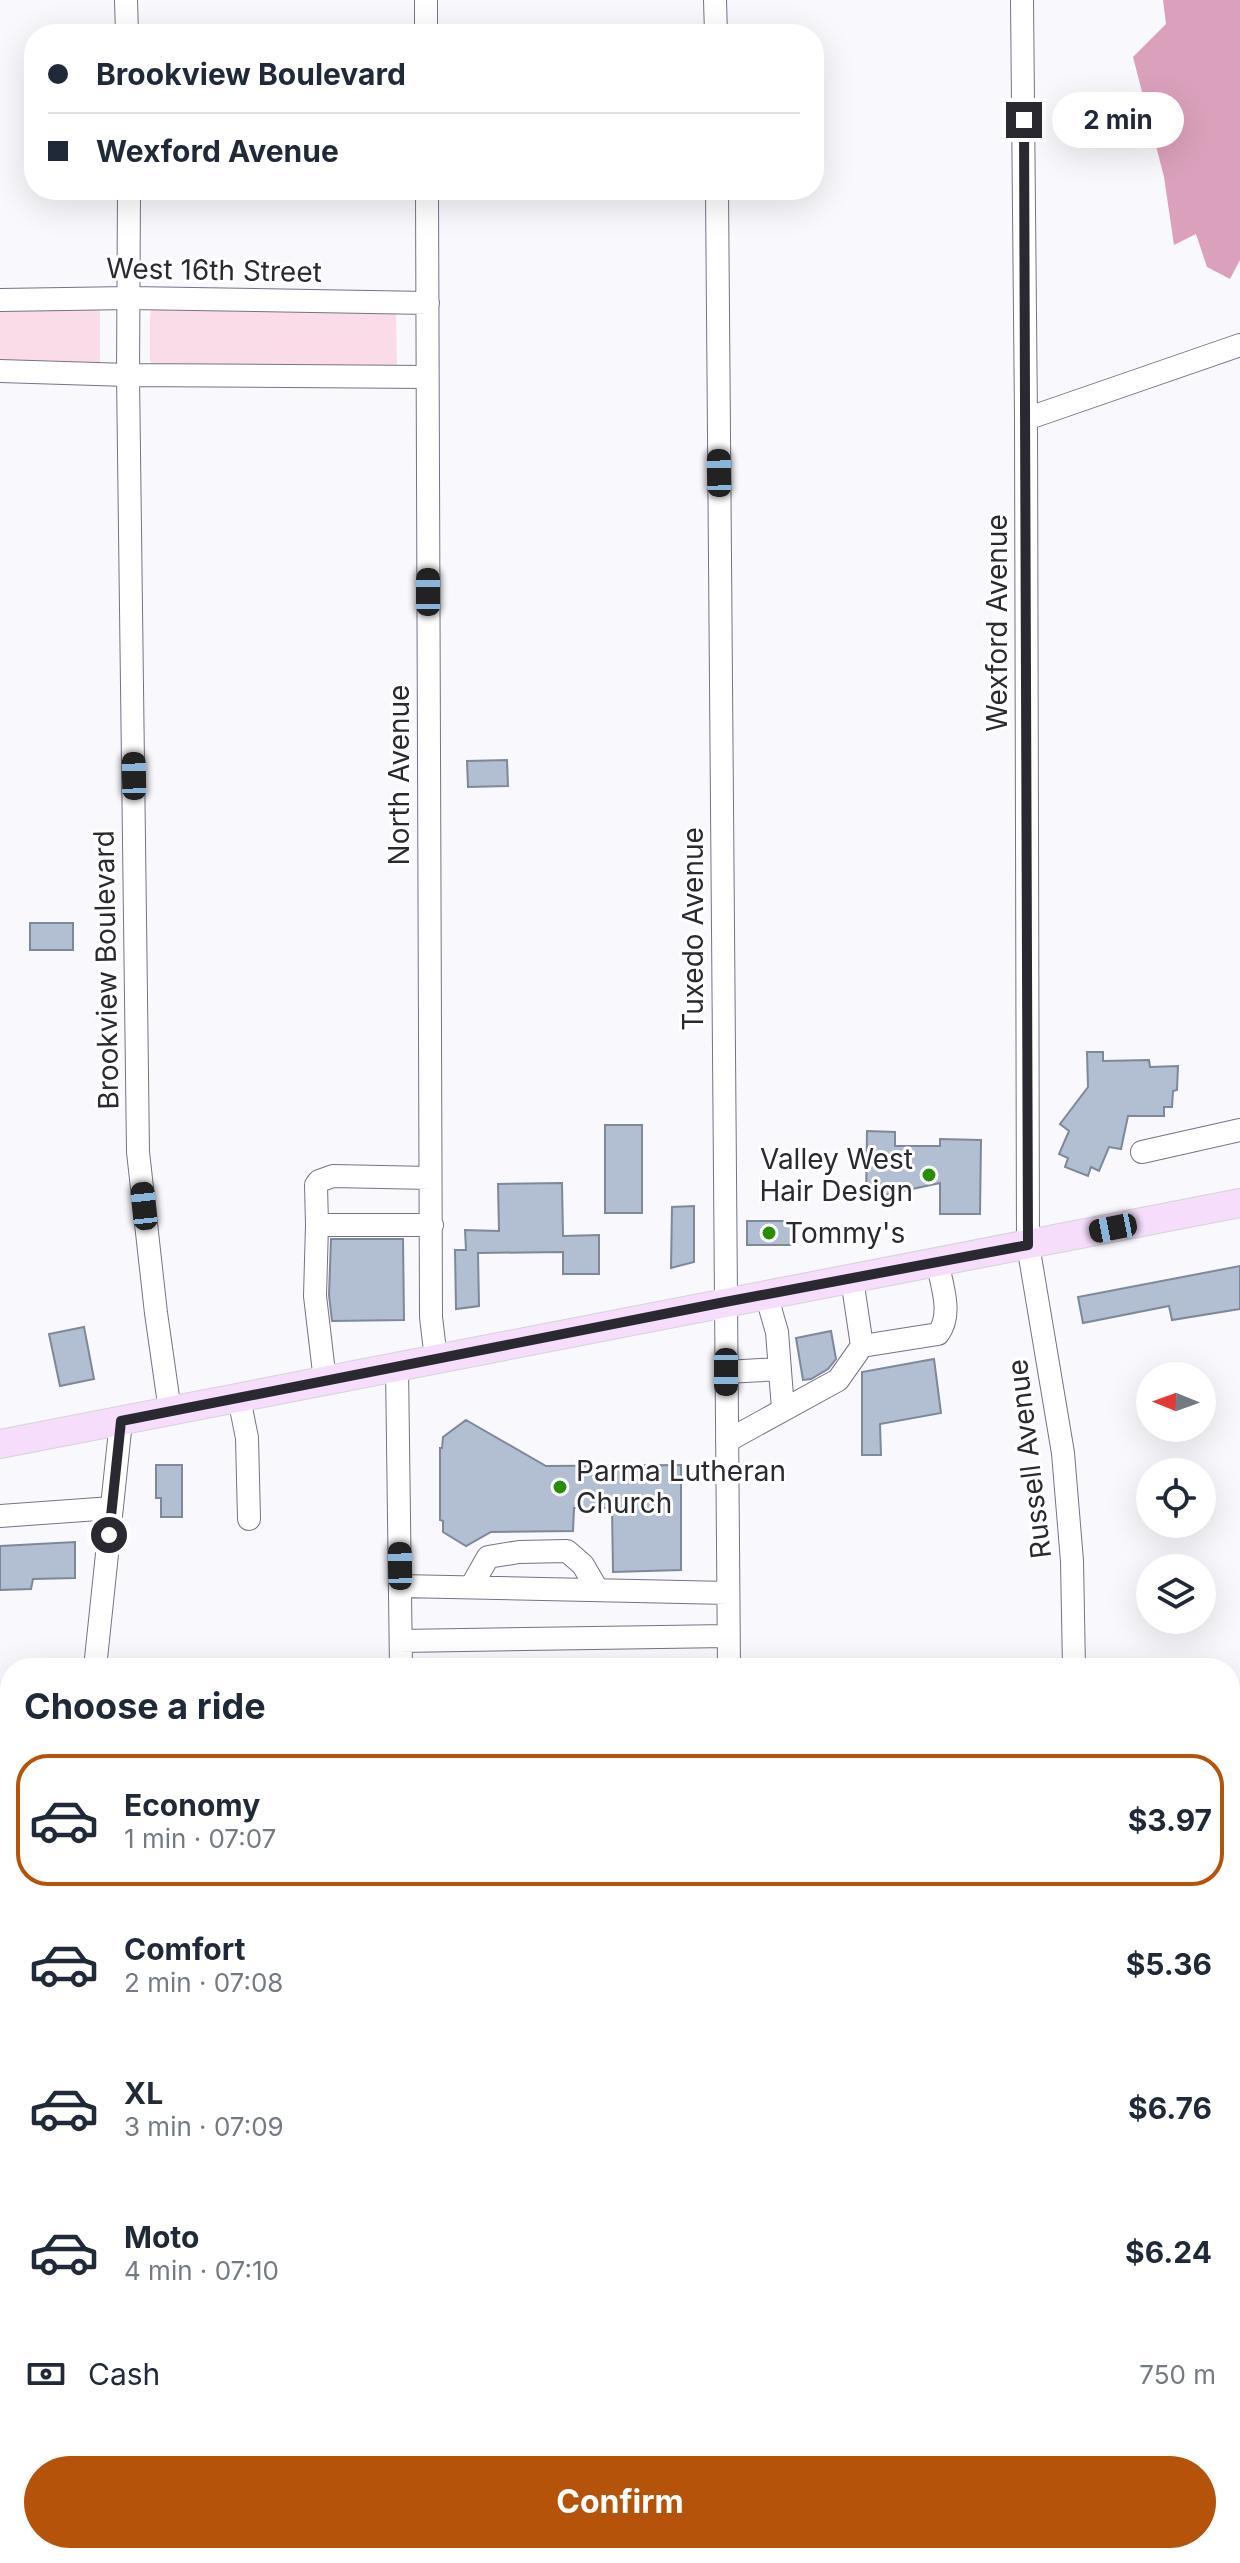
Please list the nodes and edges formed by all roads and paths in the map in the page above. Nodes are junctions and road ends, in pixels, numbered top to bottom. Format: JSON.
{"nodes":[{"id":1,"x":126,"y":0,"type":"edge"},
{"id":2,"x":426,"y":0,"type":"edge"},
{"id":3,"x":715,"y":0,"type":"edge"},
{"id":4,"x":1022,"y":0,"type":"edge"},
{"id":5,"x":127,"y":24,"type":"edge"},
{"id":6,"x":426,"y":24,"type":"edge"},
{"id":7,"x":716,"y":24,"type":"edge"},
{"id":8,"x":129,"y":200,"type":"edge"},
{"id":9,"x":427,"y":200,"type":"edge"},
{"id":10,"x":717,"y":200,"type":"edge"},
{"id":11,"x":130,"y":298,"type":"junction"},
{"id":12,"x":0,"y":300,"type":"edge"},
{"id":13,"x":428,"y":303,"type":"junction"},
{"id":14,"x":1240,"y":345,"type":"edge"},
{"id":15,"x":0,"y":371,"type":"edge"},
{"id":16,"x":128,"y":375,"type":"junction"},
{"id":17,"x":427,"y":377,"type":"junction"},
{"id":18,"x":1026,"y":419,"type":"junction"},
{"id":19,"x":1240,"y":1130,"type":"edge"},
{"id":20,"x":1142,"y":1152,"type":"dead end"},
{"id":21,"x":430,"y":1178,"type":"junction"},
{"id":22,"x":1240,"y":1203,"type":"edge"},
{"id":23,"x":317,"y":1225,"type":"junction"},
{"id":24,"x":432,"y":1225,"type":"junction"},
{"id":25,"x":1028,"y":1245,"type":"junction"},
{"id":26,"x":937,"y":1262,"type":"junction"},
{"id":27,"x":852,"y":1279,"type":"junction"},
{"id":28,"x":766,"y":1294,"type":"junction"},
{"id":29,"x":725,"y":1302,"type":"junction"},
{"id":30,"x":862,"y":1346,"type":"junction"},
{"id":31,"x":436,"y":1359,"type":"junction"},
{"id":32,"x":397,"y":1367,"type":"junction"},
{"id":33,"x":780,"y":1369,"type":"junction"},
{"id":34,"x":726,"y":1372,"type":"junction"},
{"id":35,"x":325,"y":1381,"type":"junction"},
{"id":36,"x":239,"y":1398,"type":"junction"},
{"id":37,"x":783,"y":1409,"type":"junction"},
{"id":38,"x":170,"y":1411,"type":"junction"},
{"id":39,"x":121,"y":1421,"type":"junction"},
{"id":40,"x":727,"y":1441,"type":"junction"},
{"id":41,"x":0,"y":1444,"type":"edge"},
{"id":42,"x":112,"y":1508,"type":"junction"},
{"id":43,"x":0,"y":1516,"type":"edge"},
{"id":44,"x":249,"y":1519,"type":"dead end"},
{"id":45,"x":400,"y":1586,"type":"junction"},
{"id":46,"x":471,"y":1587,"type":"junction"},
{"id":47,"x":597,"y":1589,"type":"junction"},
{"id":48,"x":728,"y":1593,"type":"junction"},
{"id":49,"x":728,"y":1636,"type":"junction"},
{"id":50,"x":401,"y":1641,"type":"junction"},
{"id":51,"x":96,"y":1658,"type":"edge"},
{"id":52,"x":401,"y":1658,"type":"edge"},
{"id":53,"x":729,"y":1658,"type":"edge"},
{"id":54,"x":1074,"y":1658,"type":"edge"}],
"edges":[{"from":1,"to":5,"type":"street"},
{"from":2,"to":6,"type":"street"},
{"from":3,"to":7,"type":"street"},
{"from":4,"to":18,"type":"street","name":"Wexford Avenue"},
{"from":8,"to":11,"type":"street","name":"Brookview Boulevard"},
{"from":9,"to":13,"type":"street","name":"North Avenue"},
{"from":10,"to":29,"type":"street","name":"Tuxedo Avenue"},
{"from":11,"to":12,"type":"street","name":"West 16th Street"},
{"from":11,"to":13,"type":"street","name":"West 16th Street"},
{"from":11,"to":16,"type":"street","name":"Brookview Boulevard"},
{"from":13,"to":17,"type":"street","name":"North Avenue"},
{"from":14,"to":18,"type":"street"},
{"from":15,"to":16,"type":"street"},
{"from":16,"to":17,"type":"street"},
{"from":16,"to":38,"type":"street","name":"Brookview Boulevard"},
{"from":17,"to":21,"type":"street","name":"North Avenue"},
{"from":18,"to":25,"type":"street","name":"Wexford Avenue"},
{"from":19,"to":20,"type":"street"},
{"from":21,"to":23,"type":"street"},
{"from":21,"to":24,"type":"street","name":"North Avenue"},
{"from":22,"to":25,"type":"main road"},
{"from":23,"to":24,"type":"street"},
{"from":23,"to":35,"type":"street"},
{"from":24,"to":31,"type":"street","name":"North Avenue"},
{"from":25,"to":26,"type":"main road"},
{"from":25,"to":54,"type":"street","name":"Russell Avenue"},
{"from":26,"to":27,"type":"main road"},
{"from":26,"to":30,"type":"street"},
{"from":27,"to":28,"type":"main road"},
{"from":27,"to":30,"type":"street"},
{"from":28,"to":29,"type":"main road"},
{"from":28,"to":33,"type":"street"},
{"from":29,"to":31,"type":"main road"},
{"from":29,"to":34,"type":"street","name":"Tuxedo Avenue"},
{"from":30,"to":37,"type":"street"},
{"from":31,"to":32,"type":"main road"},
{"from":32,"to":35,"type":"main road"},
{"from":32,"to":45,"type":"street"},
{"from":33,"to":34,"type":"street"},
{"from":33,"to":37,"type":"street"},
{"from":34,"to":40,"type":"street","name":"Tuxedo Avenue"},
{"from":35,"to":36,"type":"main road"},
{"from":36,"to":38,"type":"main road"},
{"from":36,"to":44,"type":"street"},
{"from":37,"to":40,"type":"street"},
{"from":38,"to":39,"type":"main road"},
{"from":39,"to":41,"type":"main road"},
{"from":39,"to":42,"type":"street"},
{"from":40,"to":48,"type":"street","name":"Tuxedo Avenue"},
{"from":42,"to":43,"type":"street"},
{"from":42,"to":51,"type":"street"},
{"from":45,"to":46,"type":"street"},
{"from":45,"to":50,"type":"street"},
{"from":46,"to":47,"type":"street"},
{"from":46,"to":47,"type":"street"},
{"from":47,"to":48,"type":"street"},
{"from":48,"to":49,"type":"street","name":"Tuxedo Avenue"},
{"from":49,"to":50,"type":"street"},
{"from":49,"to":53,"type":"street","name":"Tuxedo Avenue"},
{"from":50,"to":52,"type":"street"}]}
